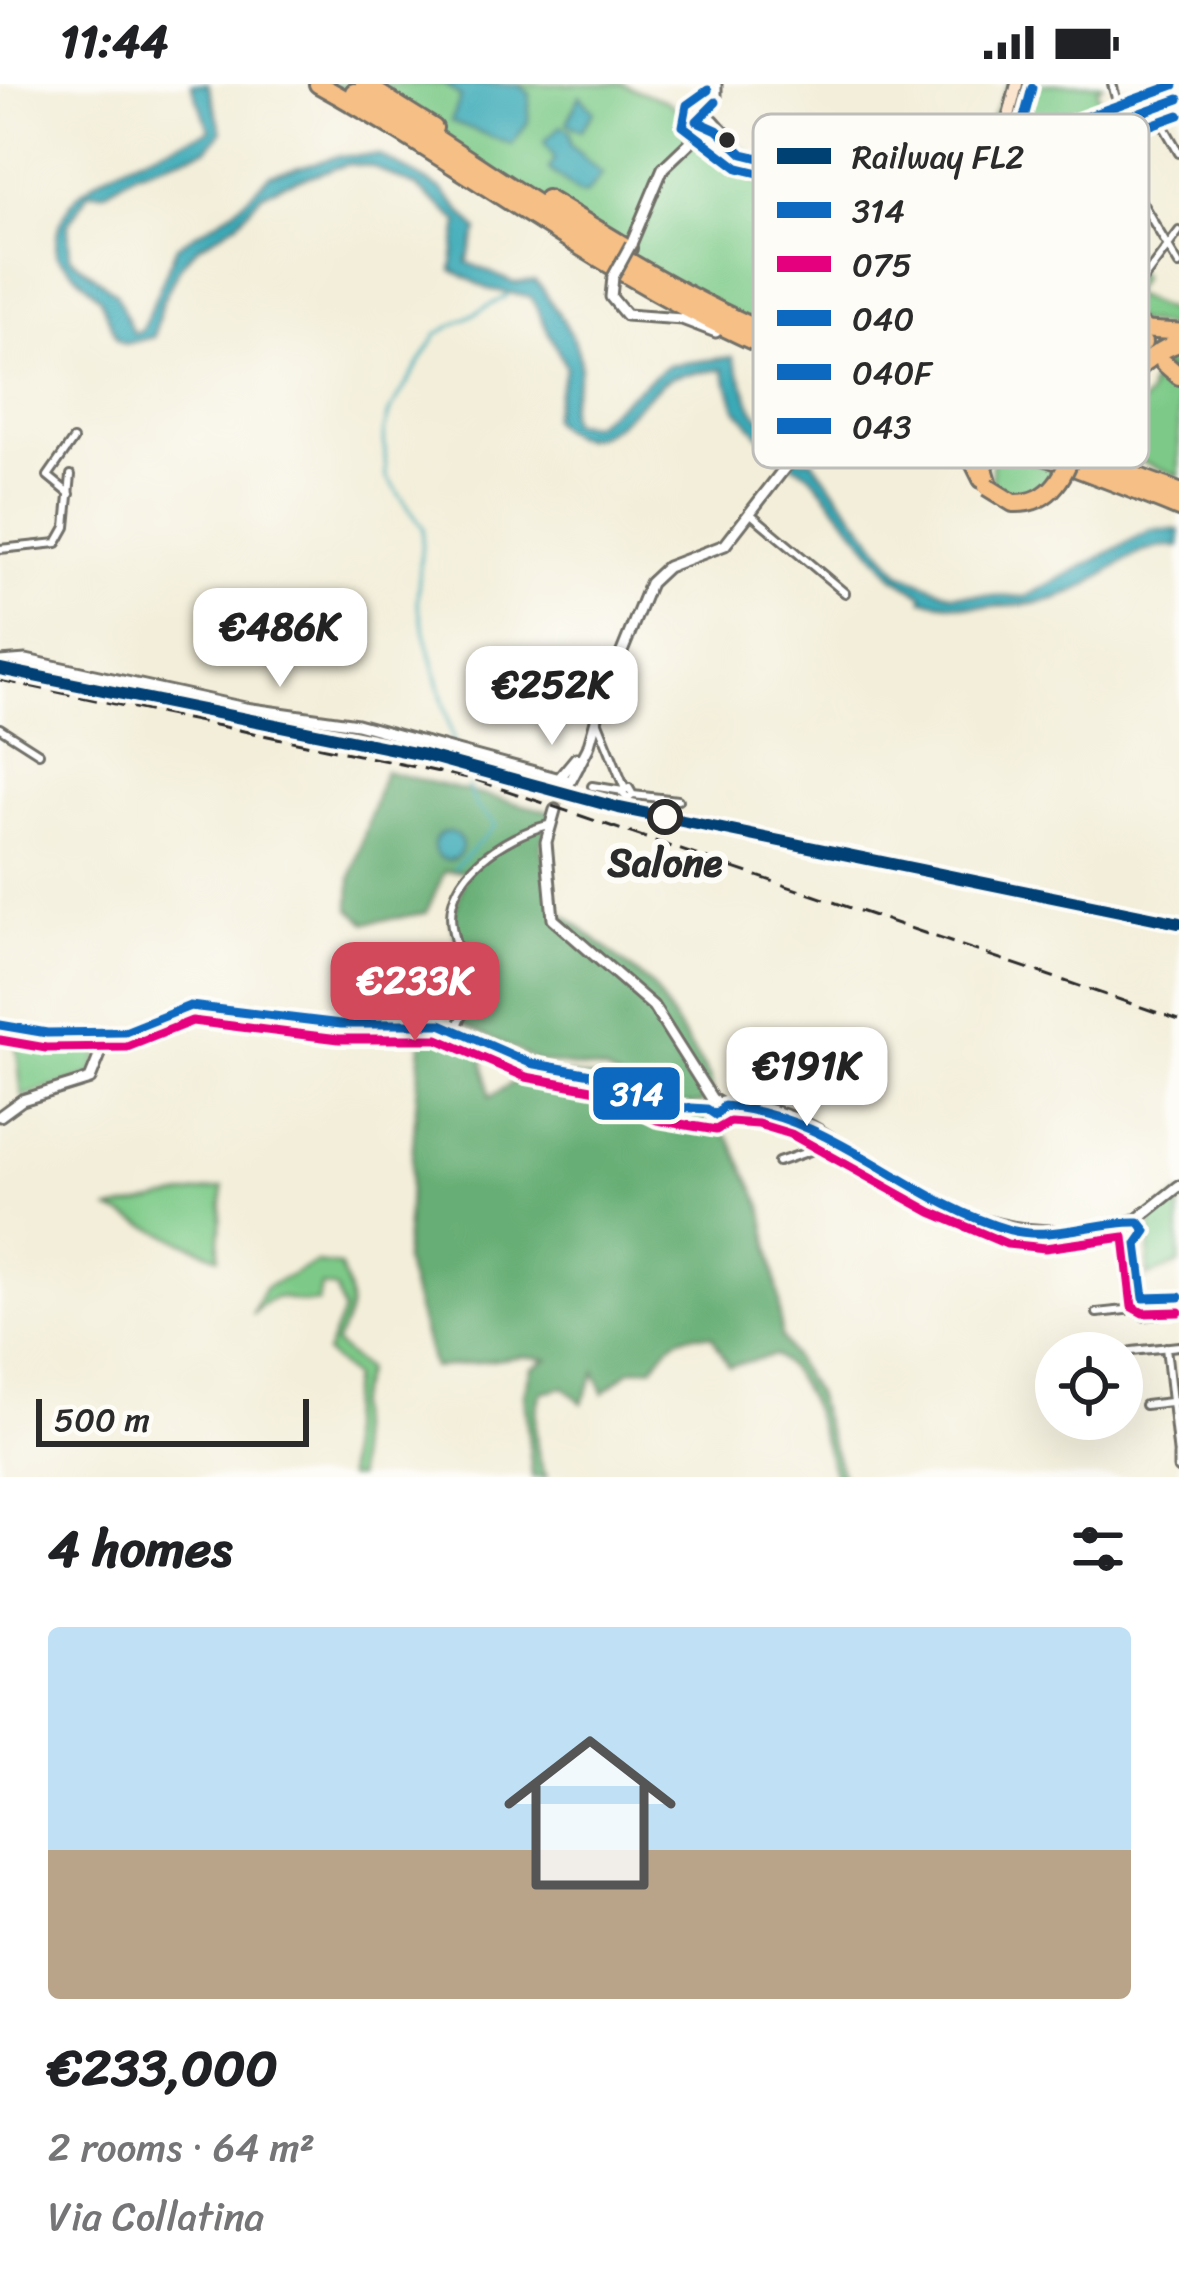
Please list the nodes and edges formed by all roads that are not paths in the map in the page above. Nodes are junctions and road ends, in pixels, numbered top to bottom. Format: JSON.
{"nodes":[{"id":1,"x":322,"y":84,"type":"edge"},
{"id":2,"x":340,"y":84,"type":"edge"},
{"id":3,"x":349,"y":84,"type":"edge"},
{"id":4,"x":364,"y":84,"type":"edge"},
{"id":5,"x":716,"y":84,"type":"edge"},
{"id":6,"x":1020,"y":84,"type":"edge"},
{"id":7,"x":1112,"y":84,"type":"edge"},
{"id":8,"x":1179,"y":99,"type":"edge"},
{"id":9,"x":1153,"y":108,"type":"junction"},
{"id":10,"x":1016,"y":114,"type":"edge"},
{"id":11,"x":1121,"y":114,"type":"edge"},
{"id":12,"x":1136,"y":114,"type":"edge"},
{"id":13,"x":709,"y":122,"type":"junction"},
{"id":14,"x":1179,"y":153,"type":"edge"},
{"id":15,"x":753,"y":156,"type":"edge"},
{"id":16,"x":467,"y":164,"type":"junction"},
{"id":17,"x":493,"y":165,"type":"junction"},
{"id":18,"x":1149,"y":215,"type":"edge"},
{"id":19,"x":1179,"y":231,"type":"edge"},
{"id":20,"x":583,"y":235,"type":"junction"},
{"id":21,"x":1168,"y":246,"type":"junction"},
{"id":22,"x":1179,"y":265,"type":"edge"},
{"id":23,"x":1149,"y":269,"type":"edge"},
{"id":24,"x":687,"y":294,"type":"junction"},
{"id":25,"x":753,"y":316,"type":"edge"},
{"id":26,"x":753,"y":321,"type":"edge"},
{"id":27,"x":753,"y":325,"type":"edge"},
{"id":28,"x":1149,"y":328,"type":"edge"},
{"id":29,"x":753,"y":332,"type":"edge"},
{"id":30,"x":1179,"y":337,"type":"edge"},
{"id":31,"x":753,"y":340,"type":"edge"},
{"id":32,"x":753,"y":350,"type":"edge"},
{"id":33,"x":1151,"y":353,"type":"junction"},
{"id":34,"x":1149,"y":355,"type":"edge"},
{"id":35,"x":1179,"y":378,"type":"edge"},
{"id":36,"x":73,"y":440,"type":"dead end"},
{"id":37,"x":787,"y":468,"type":"edge"},
{"id":38,"x":977,"y":468,"type":"edge"},
{"id":39,"x":986,"y":468,"type":"edge"},
{"id":40,"x":1065,"y":468,"type":"edge"},
{"id":41,"x":1071,"y":468,"type":"edge"},
{"id":42,"x":1093,"y":468,"type":"edge"},
{"id":43,"x":1103,"y":468,"type":"edge"},
{"id":44,"x":1103,"y":468,"type":"edge"},
{"id":45,"x":1110,"y":468,"type":"edge"},
{"id":46,"x":71,"y":475,"type":"dead end"},
{"id":47,"x":988,"y":486,"type":"junction"},
{"id":48,"x":70,"y":494,"type":"junction"},
{"id":49,"x":1177,"y":497,"type":"edge"},
{"id":50,"x":751,"y":514,"type":"junction"},
{"id":51,"x":0,"y":549,"type":"edge"},
{"id":52,"x":845,"y":592,"type":"dead end"},
{"id":53,"x":0,"y":662,"type":"edge"},
{"id":54,"x":596,"y":716,"type":"junction"},
{"id":55,"x":0,"y":728,"type":"edge"},
{"id":56,"x":592,"y":735,"type":"junction"},
{"id":57,"x":604,"y":741,"type":"junction"},
{"id":58,"x":39,"y":753,"type":"dead end"},
{"id":59,"x":592,"y":786,"type":"dead end"},
{"id":60,"x":624,"y":790,"type":"junction"},
{"id":61,"x":678,"y":800,"type":"dead end"},
{"id":62,"x":555,"y":810,"type":"tunnel mouth"},
{"id":63,"x":548,"y":825,"type":"junction"},
{"id":64,"x":0,"y":1025,"type":"edge"},
{"id":65,"x":457,"y":1027,"type":"junction"},
{"id":66,"x":109,"y":1032,"type":"junction"},
{"id":67,"x":710,"y":1104,"type":"junction"},
{"id":68,"x":0,"y":1116,"type":"edge"},
{"id":69,"x":852,"y":1150,"type":"junction"},
{"id":70,"x":778,"y":1162,"type":"dead end"},
{"id":71,"x":1179,"y":1186,"type":"edge"},
{"id":72,"x":1131,"y":1225,"type":"junction"},
{"id":73,"x":1135,"y":1245,"type":"junction"},
{"id":74,"x":1179,"y":1298,"type":"edge"},
{"id":75,"x":1142,"y":1305,"type":"junction"},
{"id":76,"x":1179,"y":1312,"type":"edge"},
{"id":77,"x":1097,"y":1313,"type":"dead end"},
{"id":78,"x":1179,"y":1346,"type":"edge"},
{"id":79,"x":1166,"y":1347,"type":"junction"},
{"id":80,"x":1143,"y":1350,"type":"edge"},
{"id":81,"x":1175,"y":1401,"type":"edge"},
{"id":82,"x":1144,"y":1405,"type":"dead end"},
{"id":83,"x":1178,"y":1456,"type":"edge"},
{"id":84,"x":1179,"y":1468,"type":"edge"}],
"edges":[{"from":1,"to":16,"type":"highway"},
{"from":1,"to":31,"type":"highway"},
{"from":2,"to":16,"type":"highway"},
{"from":3,"to":20,"type":"highway"},
{"from":4,"to":17,"type":"highway"},
{"from":5,"to":13,"type":"street"},
{"from":6,"to":10,"type":"main road"},
{"from":7,"to":11,"type":"street"},
{"from":8,"to":9,"type":"street"},
{"from":9,"to":12,"type":"street"},
{"from":9,"to":14,"type":"street"},
{"from":13,"to":15,"type":"street"},
{"from":13,"to":32,"type":"street","bridge":true},
{"from":16,"to":29,"type":"highway"},
{"from":17,"to":20,"type":"highway"},
{"from":17,"to":25,"type":"highway"},
{"from":18,"to":21,"type":"street"},
{"from":19,"to":21,"type":"street"},
{"from":20,"to":24,"type":"highway"},
{"from":21,"to":22,"type":"street"},
{"from":21,"to":23,"type":"street"},
{"from":24,"to":26,"type":"highway"},
{"from":24,"to":27,"type":"highway"},
{"from":28,"to":30,"type":"highway"},
{"from":30,"to":33,"type":"highway"},
{"from":33,"to":34,"type":"highway"},
{"from":33,"to":35,"type":"highway"},
{"from":36,"to":48,"type":"street"},
{"from":37,"to":50,"type":"street","bridge":true},
{"from":38,"to":47,"type":"highway"},
{"from":39,"to":47,"type":"highway"},
{"from":40,"to":47,"type":"highway","bridge":true},
{"from":41,"to":49,"type":"highway"},
{"from":42,"to":49,"type":"highway"},
{"from":43,"to":49,"type":"highway"},
{"from":44,"to":49,"type":"highway"},
{"from":45,"to":49,"type":"highway"},
{"from":46,"to":48,"type":"street"},
{"from":48,"to":51,"type":"street"},
{"from":50,"to":52,"type":"street"},
{"from":50,"to":54,"type":"street"},
{"from":53,"to":56,"type":"street"},
{"from":54,"to":56,"type":"street"},
{"from":54,"to":57,"type":"street"},
{"from":55,"to":58,"type":"street"},
{"from":56,"to":57,"type":"street"},
{"from":57,"to":60,"type":"street"},
{"from":59,"to":60,"type":"street"},
{"from":60,"to":61,"type":"street"},
{"from":62,"to":63,"type":"street"},
{"from":63,"to":65,"type":"street"},
{"from":63,"to":67,"type":"street"},
{"from":64,"to":66,"type":"street"},
{"from":65,"to":66,"type":"street"},
{"from":65,"to":67,"type":"street"},
{"from":66,"to":68,"type":"street"},
{"from":67,"to":69,"type":"street"},
{"from":69,"to":70,"type":"street"},
{"from":69,"to":72,"type":"street"},
{"from":71,"to":72,"type":"street"},
{"from":72,"to":73,"type":"street"},
{"from":72,"to":73,"type":"street"},
{"from":73,"to":75,"type":"street"},
{"from":74,"to":75,"type":"street"},
{"from":75,"to":76,"type":"street"},
{"from":75,"to":77,"type":"street"},
{"from":78,"to":79,"type":"street"},
{"from":79,"to":80,"type":"street"},
{"from":79,"to":81,"type":"street"},
{"from":81,"to":82,"type":"street"},
{"from":81,"to":83,"type":"street"},
{"from":83,"to":84,"type":"street"}]}
